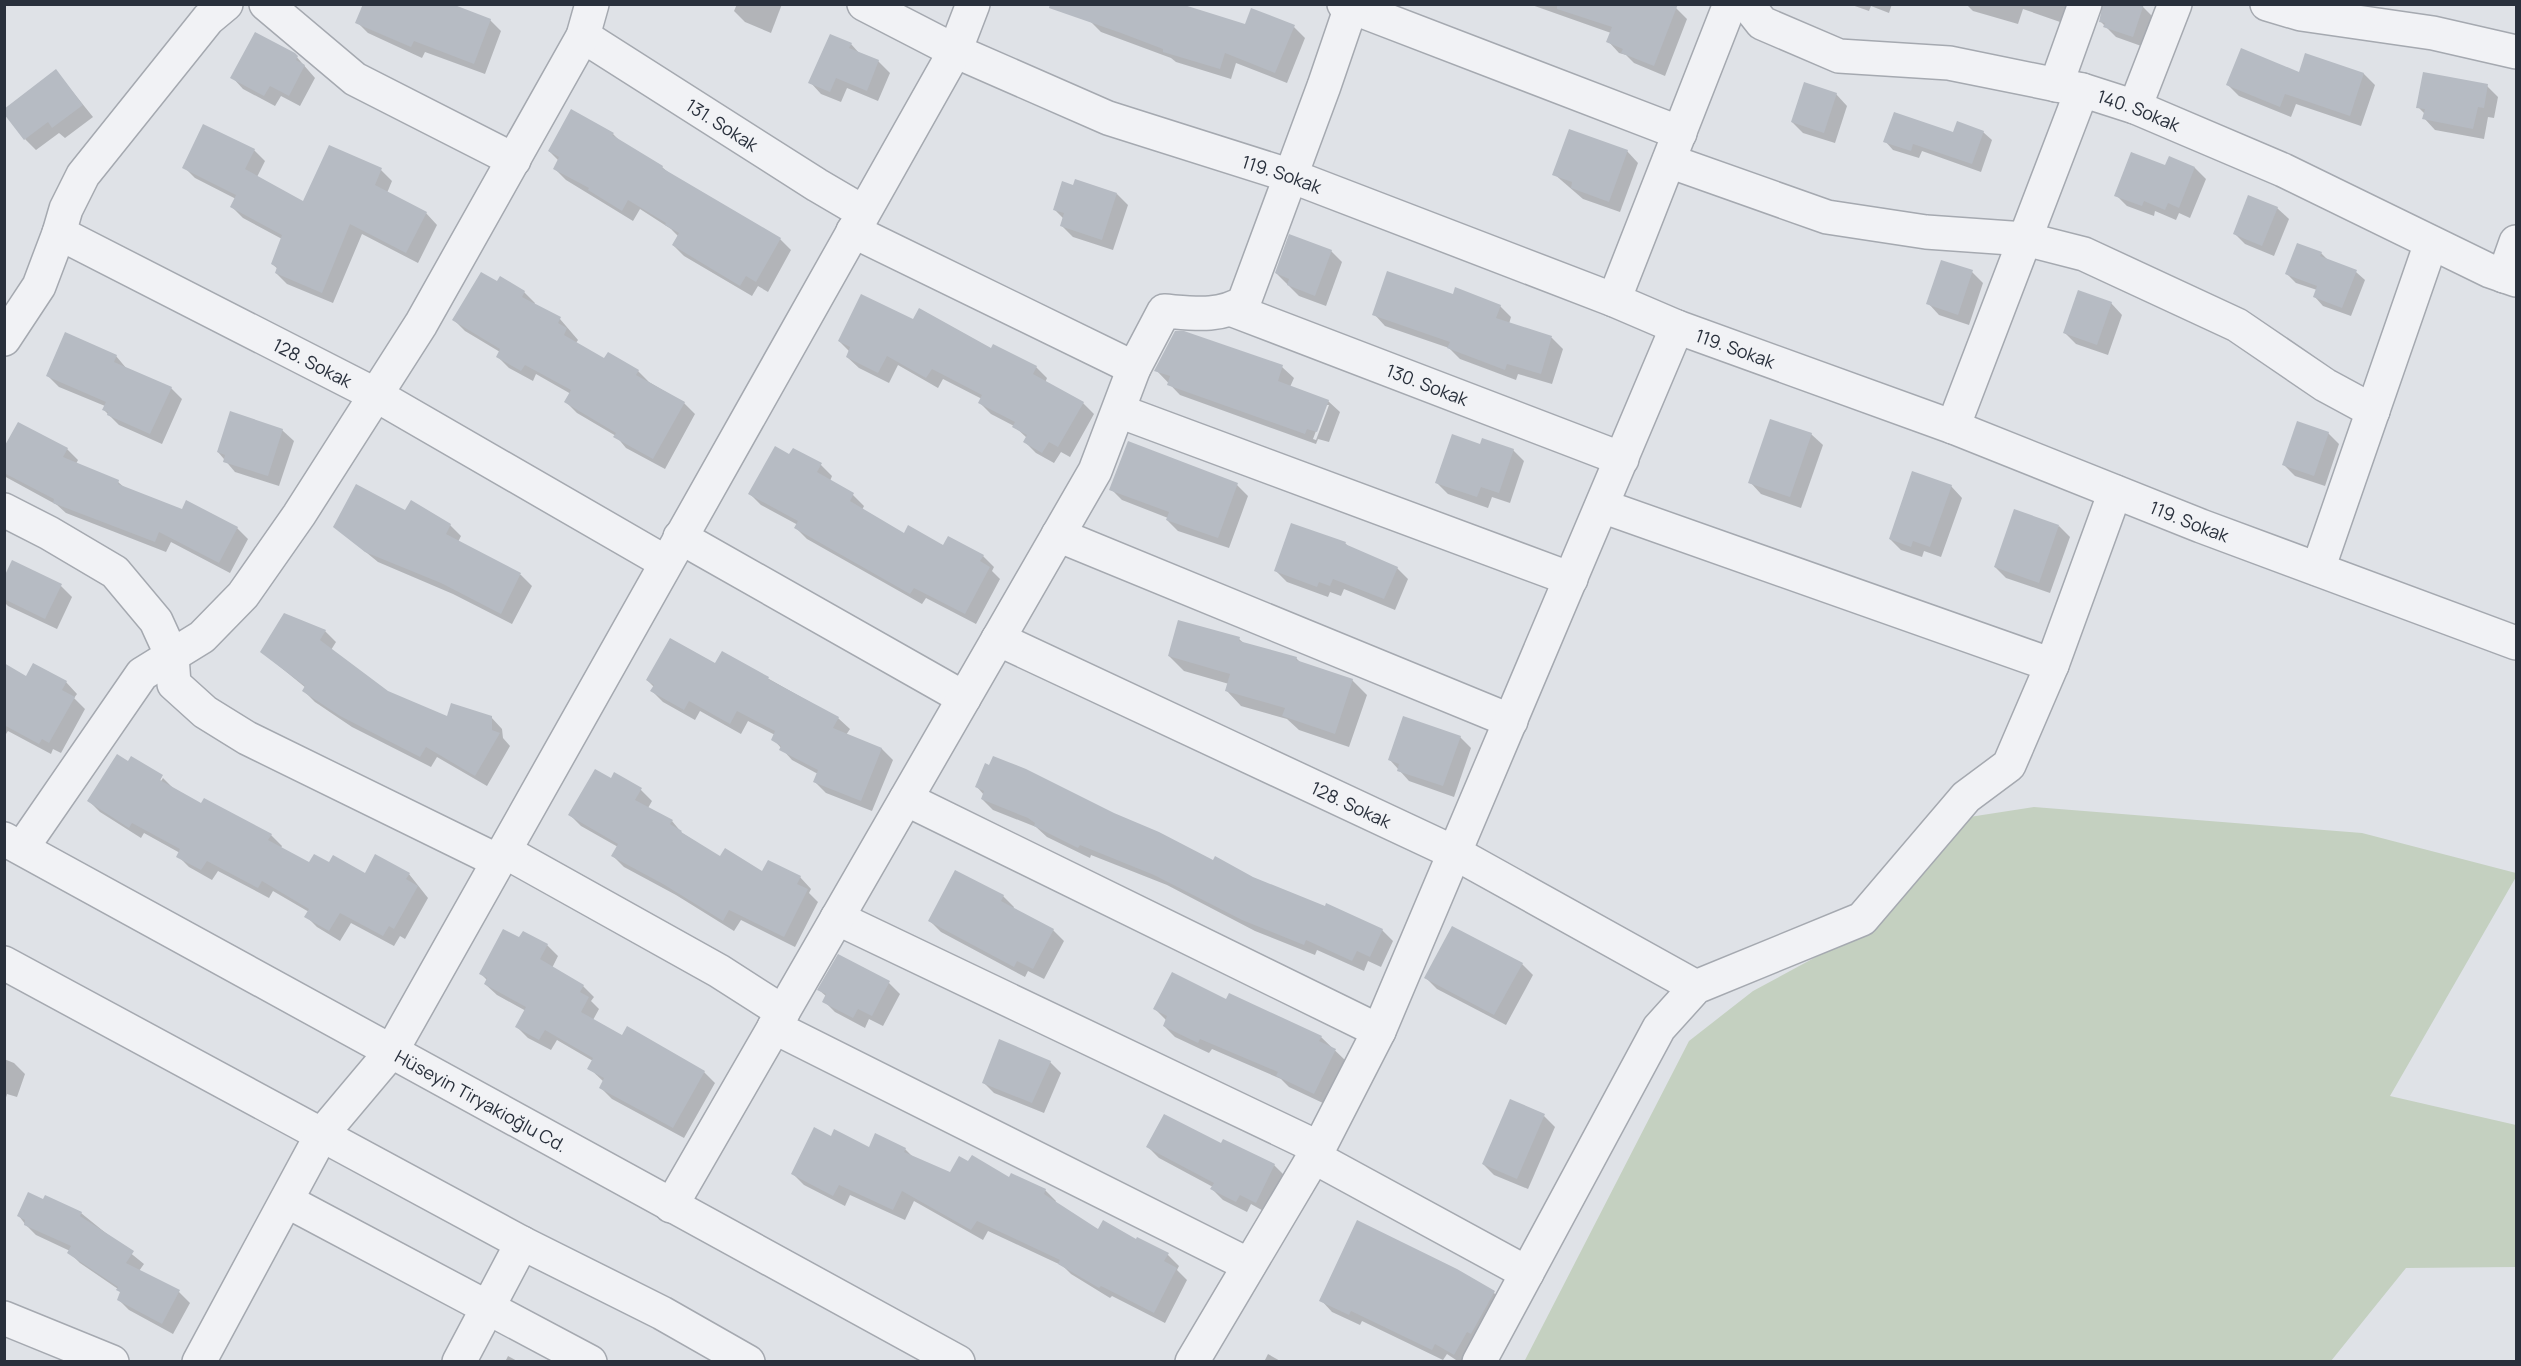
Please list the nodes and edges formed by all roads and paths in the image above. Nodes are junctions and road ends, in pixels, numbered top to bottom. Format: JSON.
{"nodes":[{"id":1,"x":226,"y":4,"type":"edge"},
{"id":2,"x":266,"y":4,"type":"edge"},
{"id":3,"x":592,"y":4,"type":"edge"},
{"id":4,"x":864,"y":4,"type":"edge"},
{"id":5,"x":973,"y":4,"type":"edge"},
{"id":6,"x":1730,"y":4,"type":"edge"},
{"id":7,"x":1747,"y":4,"type":"edge"},
{"id":8,"x":2085,"y":4,"type":"edge"},
{"id":9,"x":2175,"y":4,"type":"edge"},
{"id":10,"x":2267,"y":4,"type":"edge"},
{"id":11,"x":1349,"y":5,"type":"edge"},
{"id":12,"x":583,"y":36,"type":"junction"},
{"id":13,"x":955,"y":51,"type":"junction"},
{"id":14,"x":2517,"y":52,"type":"edge"},
{"id":15,"x":2069,"y":87,"type":"junction"},
{"id":16,"x":2135,"y":107,"type":"junction"},
{"id":17,"x":1674,"y":147,"type":"junction"},
{"id":18,"x":514,"y":160,"type":"junction"},
{"id":19,"x":1291,"y":176,"type":"junction"},
{"id":20,"x":858,"y":221,"type":"junction"},
{"id":21,"x":59,"y":233,"type":"junction"},
{"id":22,"x":2025,"y":239,"type":"junction"},
{"id":23,"x":2517,"y":242,"type":"edge"},
{"id":24,"x":2431,"y":243,"type":"junction"},
{"id":25,"x":2510,"y":278,"type":"edge"},
{"id":26,"x":1614,"y":300,"type":"junction"},
{"id":27,"x":1233,"y":310,"type":"junction"},
{"id":28,"x":1677,"y":327,"type":"junction"},
{"id":29,"x":4,"y":339,"type":"edge"},
{"id":30,"x":1134,"y":368,"type":"junction"},
{"id":31,"x":376,"y":395,"type":"junction"},
{"id":32,"x":1119,"y":411,"type":"junction"},
{"id":33,"x":2373,"y":411,"type":"junction"},
{"id":34,"x":1953,"y":427,"type":"junction"},
{"id":35,"x":1622,"y":459,"type":"junction"},
{"id":36,"x":2115,"y":492,"type":"junction"},
{"id":37,"x":1602,"y":506,"type":"junction"},
{"id":38,"x":4,"y":510,"type":"edge"},
{"id":39,"x":1058,"y":535,"type":"junction"},
{"id":40,"x":673,"y":550,"type":"junction"},
{"id":41,"x":2318,"y":569,"type":"junction"},
{"id":42,"x":1571,"y":579,"type":"junction"},
{"id":43,"x":998,"y":639,"type":"junction"},
{"id":44,"x":2517,"y":643,"type":"edge"},
{"id":45,"x":172,"y":656,"type":"junction"},
{"id":46,"x":2052,"y":665,"type":"junction"},
{"id":47,"x":964,"y":698,"type":"junction"},
{"id":48,"x":1511,"y":721,"type":"junction"},
{"id":49,"x":906,"y":799,"type":"junction"},
{"id":50,"x":13,"y":843,"type":"edge"},
{"id":51,"x":1455,"y":853,"type":"junction"},
{"id":52,"x":501,"y":856,"type":"junction"},
{"id":53,"x":837,"y":918,"type":"junction"},
{"id":54,"x":4,"y":963,"type":"edge"},
{"id":55,"x":1696,"y":987,"type":"junction"},
{"id":56,"x":779,"y":1020,"type":"junction"},
{"id":57,"x":1379,"y":1031,"type":"junction"},
{"id":58,"x":391,"y":1052,"type":"junction"},
{"id":59,"x":322,"y":1134,"type":"junction"},
{"id":60,"x":1316,"y":1153,"type":"junction"},
{"id":61,"x":287,"y":1201,"type":"junction"},
{"id":62,"x":671,"y":1206,"type":"junction"},
{"id":63,"x":522,"y":1243,"type":"junction"},
{"id":64,"x":1249,"y":1265,"type":"junction"},
{"id":65,"x":1527,"y":1273,"type":"junction"},
{"id":66,"x":489,"y":1308,"type":"junction"},
{"id":67,"x":4,"y":1318,"type":"edge"},
{"id":68,"x":112,"y":1362,"type":"edge"},
{"id":69,"x":199,"y":1362,"type":"edge"},
{"id":70,"x":459,"y":1362,"type":"edge"},
{"id":71,"x":590,"y":1362,"type":"edge"},
{"id":72,"x":748,"y":1362,"type":"edge"},
{"id":73,"x":958,"y":1362,"type":"edge"},
{"id":74,"x":1192,"y":1362,"type":"edge"},
{"id":75,"x":1479,"y":1362,"type":"edge"}],
"edges":[{"from":1,"to":21,"type":"street"},
{"from":2,"to":18,"type":"street"},
{"from":3,"to":12,"type":"street"},
{"from":4,"to":13,"type":"street","name":"119. Sokak"},
{"from":5,"to":13,"type":"street"},
{"from":6,"to":17,"type":"street"},
{"from":7,"to":15,"type":"street","name":"140. Sokak"},
{"from":8,"to":15,"type":"street"},
{"from":9,"to":16,"type":"street"},
{"from":10,"to":14,"type":"street"},
{"from":11,"to":17,"type":"street"},
{"from":11,"to":19,"type":"street"},
{"from":12,"to":18,"type":"street"},
{"from":12,"to":20,"type":"street","name":"131. Sokak"},
{"from":13,"to":19,"type":"street","name":"119. Sokak"},
{"from":13,"to":20,"type":"street"},
{"from":15,"to":16,"type":"street","name":"140. Sokak"},
{"from":15,"to":22,"type":"street"},
{"from":16,"to":24,"type":"street","name":"140. Sokak"},
{"from":17,"to":22,"type":"street"},
{"from":17,"to":26,"type":"street"},
{"from":18,"to":31,"type":"street"},
{"from":19,"to":26,"type":"street","name":"119. Sokak"},
{"from":19,"to":27,"type":"street"},
{"from":20,"to":30,"type":"street","name":"131. Sokak"},
{"from":20,"to":40,"type":"street"},
{"from":21,"to":29,"type":"street"},
{"from":21,"to":31,"type":"street","name":"128. Sokak"},
{"from":22,"to":33,"type":"street"},
{"from":22,"to":34,"type":"street"},
{"from":23,"to":25,"type":"street"},
{"from":24,"to":25,"type":"street","name":"140. Sokak"},
{"from":24,"to":33,"type":"street"},
{"from":26,"to":28,"type":"street","name":"119. Sokak"},
{"from":27,"to":30,"type":"street"},
{"from":27,"to":35,"type":"street","name":"130. Sokak"},
{"from":28,"to":34,"type":"street","name":"119. Sokak"},
{"from":28,"to":35,"type":"street"},
{"from":30,"to":32,"type":"street"},
{"from":31,"to":40,"type":"street","name":"128. Sokak"},
{"from":31,"to":45,"type":"street"},
{"from":32,"to":39,"type":"street"},
{"from":32,"to":42,"type":"street"},
{"from":33,"to":41,"type":"street"},
{"from":34,"to":36,"type":"street","name":"119. Sokak"},
{"from":35,"to":37,"type":"street"},
{"from":36,"to":41,"type":"street","name":"119. Sokak"},
{"from":36,"to":46,"type":"street"},
{"from":37,"to":42,"type":"street"},
{"from":37,"to":46,"type":"street"},
{"from":38,"to":45,"type":"street"},
{"from":39,"to":43,"type":"street"},
{"from":39,"to":48,"type":"street"},
{"from":40,"to":47,"type":"street","name":"128. Sokak"},
{"from":40,"to":52,"type":"street"},
{"from":41,"to":44,"type":"street","name":"119. Sokak"},
{"from":42,"to":48,"type":"street"},
{"from":43,"to":47,"type":"street"},
{"from":43,"to":51,"type":"street","name":"128. Sokak"},
{"from":45,"to":50,"type":"street"},
{"from":45,"to":52,"type":"street"},
{"from":46,"to":55,"type":"street"},
{"from":47,"to":49,"type":"street"},
{"from":48,"to":51,"type":"street"},
{"from":49,"to":53,"type":"street"},
{"from":49,"to":57,"type":"street"},
{"from":50,"to":58,"type":"street","name":"Hüseyin Tiryakioğlu Cd."},
{"from":51,"to":55,"type":"street","name":"128. Sokak"},
{"from":51,"to":57,"type":"street"},
{"from":52,"to":56,"type":"street"},
{"from":52,"to":58,"type":"street"},
{"from":53,"to":56,"type":"street"},
{"from":53,"to":60,"type":"street"},
{"from":54,"to":59,"type":"street"},
{"from":55,"to":65,"type":"street"},
{"from":56,"to":62,"type":"street"},
{"from":56,"to":64,"type":"street"},
{"from":57,"to":60,"type":"street"},
{"from":58,"to":59,"type":"street"},
{"from":58,"to":62,"type":"street","name":"Hüseyin Tiryakioğlu Cd."},
{"from":59,"to":61,"type":"street"},
{"from":59,"to":63,"type":"street"},
{"from":60,"to":64,"type":"street"},
{"from":60,"to":65,"type":"street"},
{"from":61,"to":66,"type":"street"},
{"from":61,"to":69,"type":"street"},
{"from":62,"to":73,"type":"street","name":"Hüseyin Tiryakioğlu Cd."},
{"from":63,"to":66,"type":"street"},
{"from":63,"to":72,"type":"street"},
{"from":64,"to":74,"type":"street"},
{"from":65,"to":75,"type":"street"},
{"from":66,"to":70,"type":"street"},
{"from":66,"to":71,"type":"street"},
{"from":67,"to":68,"type":"street"}]}
